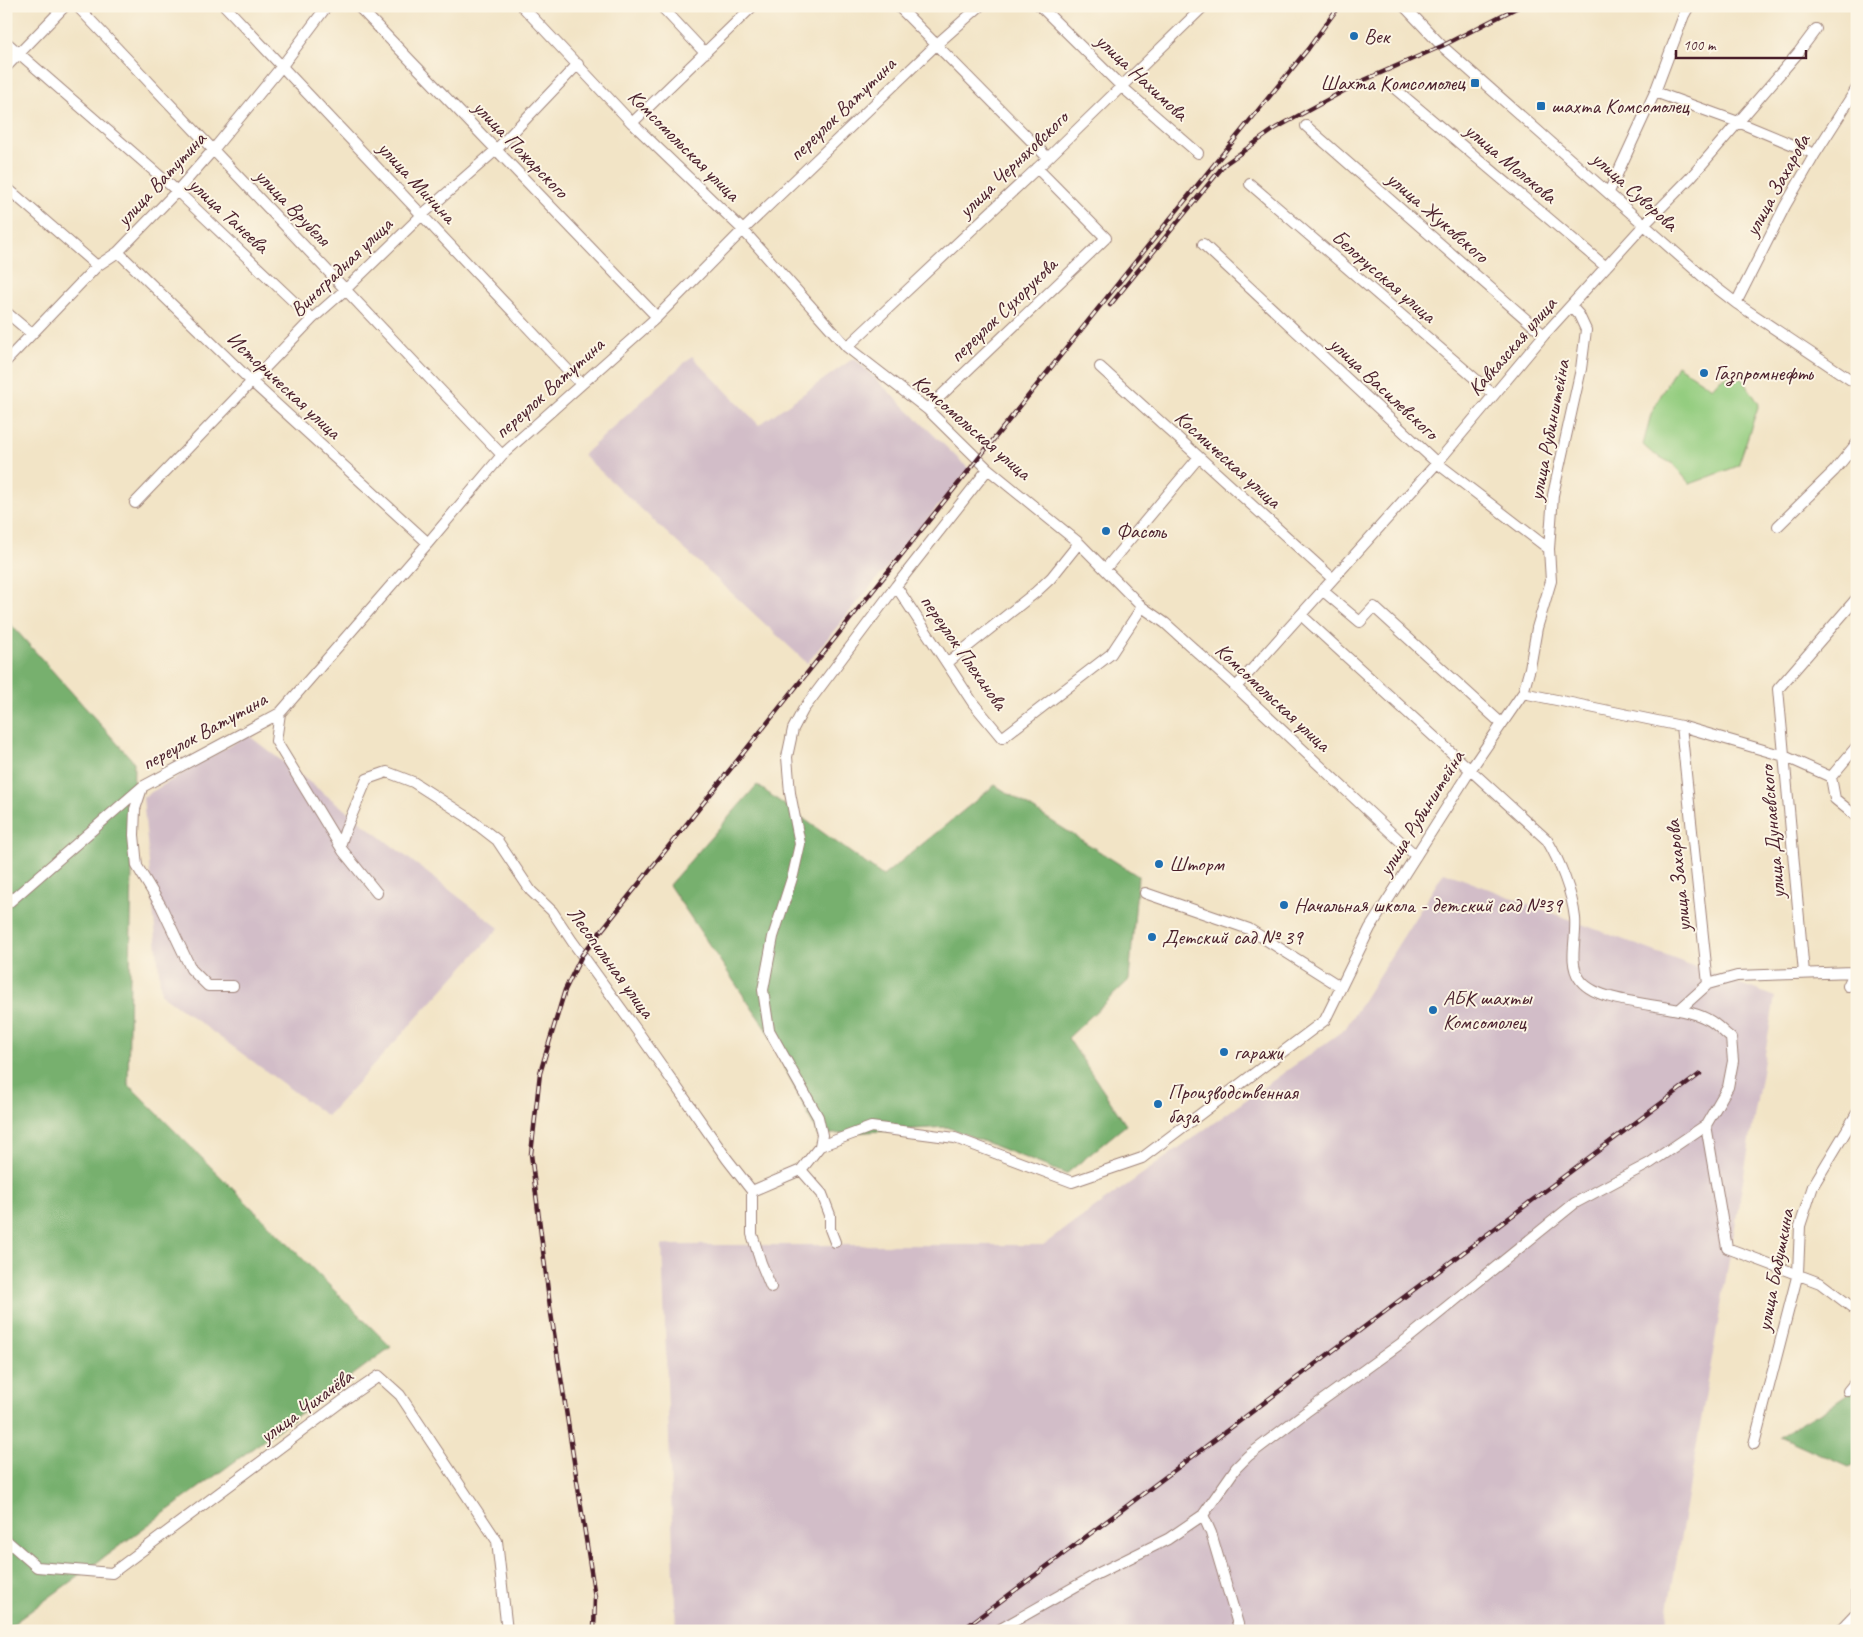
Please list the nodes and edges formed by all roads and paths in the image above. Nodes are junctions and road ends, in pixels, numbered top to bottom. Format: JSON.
{"nodes":[{"id":1,"x":65,"y":6,"type":"edge"},
{"id":2,"x":77,"y":6,"type":"edge"},
{"id":3,"x":225,"y":6,"type":"edge"},
{"id":4,"x":327,"y":6,"type":"edge"},
{"id":5,"x":358,"y":6,"type":"edge"},
{"id":6,"x":753,"y":6,"type":"edge"},
{"id":7,"x":898,"y":6,"type":"edge"},
{"id":8,"x":980,"y":6,"type":"edge"},
{"id":9,"x":1040,"y":6,"type":"edge"},
{"id":10,"x":1204,"y":6,"type":"edge"},
{"id":11,"x":1404,"y":6,"type":"edge"},
{"id":12,"x":1689,"y":6,"type":"edge"},
{"id":13,"x":528,"y":8,"type":"edge"},
{"id":14,"x":665,"y":8,"type":"edge"},
{"id":15,"x":1816,"y":29,"type":"dead end"},
{"id":16,"x":6,"y":42,"type":"edge"},
{"id":17,"x":937,"y":44,"type":"junction"},
{"id":18,"x":705,"y":52,"type":"junction"},
{"id":19,"x":19,"y":53,"type":"junction"},
{"id":20,"x":578,"y":64,"type":"junction"},
{"id":21,"x":282,"y":66,"type":"junction"},
{"id":22,"x":6,"y":67,"type":"edge"},
{"id":23,"x":1121,"y":86,"type":"junction"},
{"id":24,"x":1392,"y":87,"type":"dead end"},
{"id":25,"x":1857,"y":88,"type":"edge"},
{"id":26,"x":1655,"y":92,"type":"junction"},
{"id":27,"x":1738,"y":122,"type":"junction"},
{"id":28,"x":632,"y":123,"type":"junction"},
{"id":29,"x":1306,"y":126,"type":"dead end"},
{"id":30,"x":213,"y":150,"type":"junction"},
{"id":31,"x":496,"y":150,"type":"junction"},
{"id":32,"x":1198,"y":153,"type":"dead end"},
{"id":33,"x":1815,"y":154,"type":"junction"},
{"id":34,"x":1048,"y":158,"type":"junction"},
{"id":35,"x":1037,"y":168,"type":"junction"},
{"id":36,"x":1250,"y":184,"type":"dead end"},
{"id":37,"x":6,"y":187,"type":"edge"},
{"id":38,"x":177,"y":191,"type":"junction"},
{"id":39,"x":1609,"y":192,"type":"junction"},
{"id":40,"x":423,"y":214,"type":"junction"},
{"id":41,"x":1644,"y":225,"type":"junction"},
{"id":42,"x":743,"y":230,"type":"junction"},
{"id":43,"x":1203,"y":244,"type":"dead end"},
{"id":44,"x":118,"y":252,"type":"junction"},
{"id":45,"x":96,"y":266,"type":"junction"},
{"id":46,"x":1606,"y":267,"type":"junction"},
{"id":47,"x":346,"y":289,"type":"junction"},
{"id":48,"x":1736,"y":304,"type":"junction"},
{"id":49,"x":1571,"y":306,"type":"junction"},
{"id":50,"x":6,"y":312,"type":"edge"},
{"id":51,"x":657,"y":317,"type":"junction"},
{"id":52,"x":312,"y":319,"type":"junction"},
{"id":53,"x":32,"y":334,"type":"junction"},
{"id":54,"x":1544,"y":335,"type":"junction"},
{"id":55,"x":847,"y":347,"type":"junction"},
{"id":56,"x":6,"y":362,"type":"edge"},
{"id":57,"x":1100,"y":367,"type":"dead end"},
{"id":58,"x":251,"y":381,"type":"junction"},
{"id":59,"x":581,"y":384,"type":"junction"},
{"id":60,"x":1857,"y":384,"type":"edge"},
{"id":61,"x":1494,"y":395,"type":"junction"},
{"id":62,"x":927,"y":409,"type":"junction"},
{"id":63,"x":1857,"y":443,"type":"edge"},
{"id":64,"x":502,"y":455,"type":"junction"},
{"id":65,"x":1199,"y":457,"type":"junction"},
{"id":66,"x":1437,"y":463,"type":"junction"},
{"id":67,"x":988,"y":469,"type":"junction"},
{"id":68,"x":135,"y":503,"type":"dead end"},
{"id":69,"x":1778,"y":526,"type":"dead end"},
{"id":70,"x":428,"y":543,"type":"junction"},
{"id":71,"x":1079,"y":543,"type":"junction"},
{"id":72,"x":1549,"y":549,"type":"junction"},
{"id":73,"x":1106,"y":568,"type":"junction"},
{"id":74,"x":1332,"y":578,"type":"junction"},
{"id":75,"x":896,"y":586,"type":"junction"},
{"id":76,"x":1322,"y":590,"type":"junction"},
{"id":77,"x":1857,"y":598,"type":"edge"},
{"id":78,"x":1142,"y":607,"type":"junction"},
{"id":79,"x":1302,"y":615,"type":"junction"},
{"id":80,"x":947,"y":663,"type":"junction"},
{"id":81,"x":1236,"y":687,"type":"junction"},
{"id":82,"x":1523,"y":693,"type":"junction"},
{"id":83,"x":280,"y":713,"type":"junction"},
{"id":84,"x":1502,"y":724,"type":"junction"},
{"id":85,"x":1681,"y":726,"type":"junction"},
{"id":86,"x":1857,"y":746,"type":"edge"},
{"id":87,"x":1784,"y":756,"type":"junction"},
{"id":88,"x":1470,"y":769,"type":"junction"},
{"id":89,"x":1831,"y":777,"type":"junction"},
{"id":90,"x":142,"y":787,"type":"junction"},
{"id":91,"x":1857,"y":817,"type":"edge"},
{"id":92,"x":340,"y":846,"type":"junction"},
{"id":93,"x":1416,"y":856,"type":"junction"},
{"id":94,"x":1144,"y":893,"type":"dead end"},
{"id":95,"x":377,"y":894,"type":"dead end"},
{"id":96,"x":6,"y":904,"type":"edge"},
{"id":97,"x":1855,"y":970,"type":"edge"},
{"id":98,"x":1804,"y":973,"type":"junction"},
{"id":99,"x":1708,"y":984,"type":"junction"},
{"id":100,"x":233,"y":986,"type":"dead end"},
{"id":101,"x":1848,"y":986,"type":"dead end"},
{"id":102,"x":1341,"y":987,"type":"junction"},
{"id":103,"x":1679,"y":1010,"type":"junction"},
{"id":104,"x":1857,"y":1113,"type":"edge"},
{"id":105,"x":1706,"y":1125,"type":"junction"},
{"id":106,"x":820,"y":1146,"type":"junction"},
{"id":107,"x":801,"y":1170,"type":"junction"},
{"id":108,"x":752,"y":1191,"type":"junction"},
{"id":109,"x":836,"y":1242,"type":"dead end"},
{"id":110,"x":1798,"y":1273,"type":"junction"},
{"id":111,"x":771,"y":1287,"type":"dead end"},
{"id":112,"x":1855,"y":1306,"type":"edge"},
{"id":113,"x":1857,"y":1380,"type":"edge"},
{"id":114,"x":1848,"y":1391,"type":"dead end"},
{"id":115,"x":1754,"y":1444,"type":"dead end"},
{"id":116,"x":1203,"y":1515,"type":"junction"},
{"id":117,"x":6,"y":1540,"type":"edge"},
{"id":118,"x":1857,"y":1584,"type":"edge"},
{"id":119,"x":1857,"y":1612,"type":"edge"},
{"id":120,"x":508,"y":1631,"type":"edge"},
{"id":121,"x":997,"y":1631,"type":"edge"},
{"id":122,"x":1240,"y":1631,"type":"edge"},
{"id":123,"x":1839,"y":1631,"type":"edge"}],
"edges":[{"from":1,"to":19,"type":"street"},
{"from":2,"to":30,"type":"street","name":"улица Врубеля"},
{"from":3,"to":21,"type":"street","name":"улица Минина"},
{"from":4,"to":21,"type":"street","name":"улица Ватутина"},
{"from":5,"to":31,"type":"street","name":"улица Пожарского"},
{"from":6,"to":18,"type":"street"},
{"from":7,"to":17,"type":"street"},
{"from":8,"to":17,"type":"street","name":"переулок Ватутина"},
{"from":9,"to":23,"type":"street","name":"улица Нахимова"},
{"from":10,"to":23,"type":"street","name":"улица Черняховского"},
{"from":11,"to":39,"type":"street","name":"улица Суворова"},
{"from":12,"to":26,"type":"street"},
{"from":13,"to":20,"type":"street","name":"Комсомольская улица"},
{"from":14,"to":18,"type":"street"},
{"from":15,"to":27,"type":"street","name":"Кавказская улица"},
{"from":16,"to":19,"type":"street","name":"улица Танеева"},
{"from":17,"to":34,"type":"street"},
{"from":17,"to":42,"type":"street","name":"переулок Ватутина"},
{"from":18,"to":28,"type":"street"},
{"from":19,"to":22,"type":"street"},
{"from":19,"to":38,"type":"street","name":"улица Танеева"},
{"from":20,"to":28,"type":"street","name":"Комсомольская улица"},
{"from":20,"to":31,"type":"street","name":"Виноградная улица"},
{"from":21,"to":30,"type":"street","name":"улица Ватутина"},
{"from":21,"to":40,"type":"street","name":"улица Минина"},
{"from":23,"to":32,"type":"street","name":"улица Нахимова"},
{"from":23,"to":34,"type":"street","name":"улица Черняховского"},
{"from":24,"to":46,"type":"street","name":"улица Молокова"},
{"from":25,"to":33,"type":"street","name":"улица Захарова"},
{"from":26,"to":27,"type":"street"},
{"from":26,"to":39,"type":"street"},
{"from":27,"to":33,"type":"street"},
{"from":27,"to":41,"type":"street","name":"Кавказская улица"},
{"from":28,"to":42,"type":"street","name":"Комсомольская улица"},
{"from":29,"to":54,"type":"street","name":"улица Жуковского"},
{"from":30,"to":38,"type":"street","name":"улица Ватутина"},
{"from":30,"to":47,"type":"street","name":"улица Врубеля"},
{"from":31,"to":40,"type":"street","name":"Виноградная улица"},
{"from":31,"to":51,"type":"street","name":"улица Пожарского"},
{"from":33,"to":48,"type":"street","name":"улица Захарова"},
{"from":34,"to":35,"type":"street","name":"улица Черняховского"},
{"from":35,"to":55,"type":"street","name":"улица Черняховского"},
{"from":35,"to":62,"type":"street","name":"переулок Сухорукова"},
{"from":36,"to":61,"type":"street","name":"Белорусская улица"},
{"from":37,"to":45,"type":"street"},
{"from":38,"to":44,"type":"street","name":"улица Ватутина"},
{"from":38,"to":52,"type":"street","name":"улица Танеева"},
{"from":39,"to":41,"type":"street","name":"улица Суворова"},
{"from":40,"to":47,"type":"street","name":"Виноградная улица"},
{"from":40,"to":59,"type":"street","name":"улица Минина"},
{"from":41,"to":46,"type":"street","name":"Кавказская улица"},
{"from":41,"to":48,"type":"street","name":"улица Суворова"},
{"from":42,"to":51,"type":"street","name":"переулок Ватутина"},
{"from":42,"to":55,"type":"street","name":"Комсомольская улица"},
{"from":43,"to":66,"type":"street","name":"улица Василевского"},
{"from":44,"to":45,"type":"street","name":"улица Ватутина"},
{"from":44,"to":58,"type":"street","name":"Историческая улица"},
{"from":45,"to":53,"type":"street","name":"улица Ватутина"},
{"from":46,"to":49,"type":"street","name":"Кавказская улица"},
{"from":47,"to":52,"type":"street","name":"Виноградная улица"},
{"from":47,"to":64,"type":"street","name":"улица Врубеля"},
{"from":48,"to":60,"type":"street","name":"улица Суворова"},
{"from":49,"to":54,"type":"street","name":"Кавказская улица"},
{"from":49,"to":72,"type":"street","name":"улица Рубинштейна"},
{"from":50,"to":53,"type":"street"},
{"from":51,"to":59,"type":"street","name":"переулок Ватутина"},
{"from":52,"to":58,"type":"street","name":"Виноградная улица"},
{"from":53,"to":56,"type":"street","name":"улица Ватутина"},
{"from":54,"to":61,"type":"street","name":"Кавказская улица"},
{"from":55,"to":62,"type":"street","name":"Комсомольская улица"},
{"from":57,"to":65,"type":"street","name":"Космическая улица"},
{"from":58,"to":68,"type":"street","name":"Виноградная улица"},
{"from":58,"to":70,"type":"street","name":"Историческая улица"},
{"from":59,"to":64,"type":"street","name":"переулок Ватутина"},
{"from":61,"to":66,"type":"street","name":"Кавказская улица"},
{"from":62,"to":67,"type":"street","name":"Комсомольская улица"},
{"from":63,"to":69,"type":"street"},
{"from":64,"to":70,"type":"street","name":"переулок Ватутина"},
{"from":65,"to":73,"type":"street"},
{"from":65,"to":74,"type":"street","name":"Космическая улица"},
{"from":66,"to":72,"type":"street","name":"улица Василевского"},
{"from":66,"to":74,"type":"street","name":"Кавказская улица"},
{"from":67,"to":71,"type":"street","name":"Комсомольская улица"},
{"from":67,"to":75,"type":"street"},
{"from":70,"to":83,"type":"street","name":"переулок Ватутина"},
{"from":71,"to":73,"type":"street","name":"Комсомольская улица"},
{"from":71,"to":80,"type":"street"},
{"from":72,"to":82,"type":"street","name":"улица Рубинштейна"},
{"from":73,"to":78,"type":"street","name":"Комсомольская улица"},
{"from":74,"to":76,"type":"street","name":"Кавказская улица"},
{"from":75,"to":80,"type":"street","name":"переулок Плеханова"},
{"from":75,"to":106,"type":"street"},
{"from":76,"to":79,"type":"street","name":"Кавказская улица"},
{"from":76,"to":84,"type":"street"},
{"from":77,"to":87,"type":"street","name":"улица Дунаевского"},
{"from":78,"to":80,"type":"street","name":"переулок Плеханова"},
{"from":78,"to":81,"type":"street","name":"Комсомольская улица"},
{"from":79,"to":81,"type":"street","name":"Кавказская улица"},
{"from":79,"to":88,"type":"street"},
{"from":81,"to":93,"type":"street","name":"Комсомольская улица"},
{"from":82,"to":84,"type":"street","name":"улица Рубинштейна"},
{"from":82,"to":85,"type":"street"},
{"from":83,"to":90,"type":"street","name":"переулок Ватутина"},
{"from":83,"to":92,"type":"street"},
{"from":84,"to":88,"type":"street","name":"улица Рубинштейна"},
{"from":85,"to":87,"type":"street"},
{"from":85,"to":99,"type":"street","name":"улица Захарова"},
{"from":86,"to":89,"type":"street"},
{"from":87,"to":89,"type":"street"},
{"from":87,"to":98,"type":"street","name":"улица Дунаевского"},
{"from":88,"to":93,"type":"street","name":"улица Рубинштейна"},
{"from":88,"to":103,"type":"street"},
{"from":89,"to":91,"type":"street"},
{"from":90,"to":96,"type":"street","name":"переулок Ватутина"},
{"from":90,"to":100,"type":"street"},
{"from":92,"to":95,"type":"street"},
{"from":92,"to":108,"type":"street","name":"Лесопильная улица"},
{"from":93,"to":102,"type":"street","name":"улица Рубинштейна"},
{"from":94,"to":102,"type":"street"},
{"from":97,"to":98,"type":"street"},
{"from":97,"to":101,"type":"street"},
{"from":98,"to":99,"type":"street"},
{"from":99,"to":103,"type":"street"},
{"from":102,"to":106,"type":"street","name":"улица Рубинштейна"},
{"from":103,"to":105,"type":"street"},
{"from":104,"to":110,"type":"street","name":"улица Бабушкина"},
{"from":105,"to":110,"type":"street"},
{"from":105,"to":116,"type":"street"},
{"from":106,"to":107,"type":"street"},
{"from":107,"to":108,"type":"street"},
{"from":107,"to":109,"type":"street"},
{"from":108,"to":111,"type":"street"},
{"from":110,"to":112,"type":"street"},
{"from":110,"to":115,"type":"street","name":"улица Бабушкина"},
{"from":113,"to":114,"type":"street"},
{"from":116,"to":121,"type":"street"},
{"from":116,"to":122,"type":"street"},
{"from":117,"to":120,"type":"street","name":"улица Чихачёва"},
{"from":118,"to":119,"type":"street"},
{"from":119,"to":123,"type":"street"}]}
